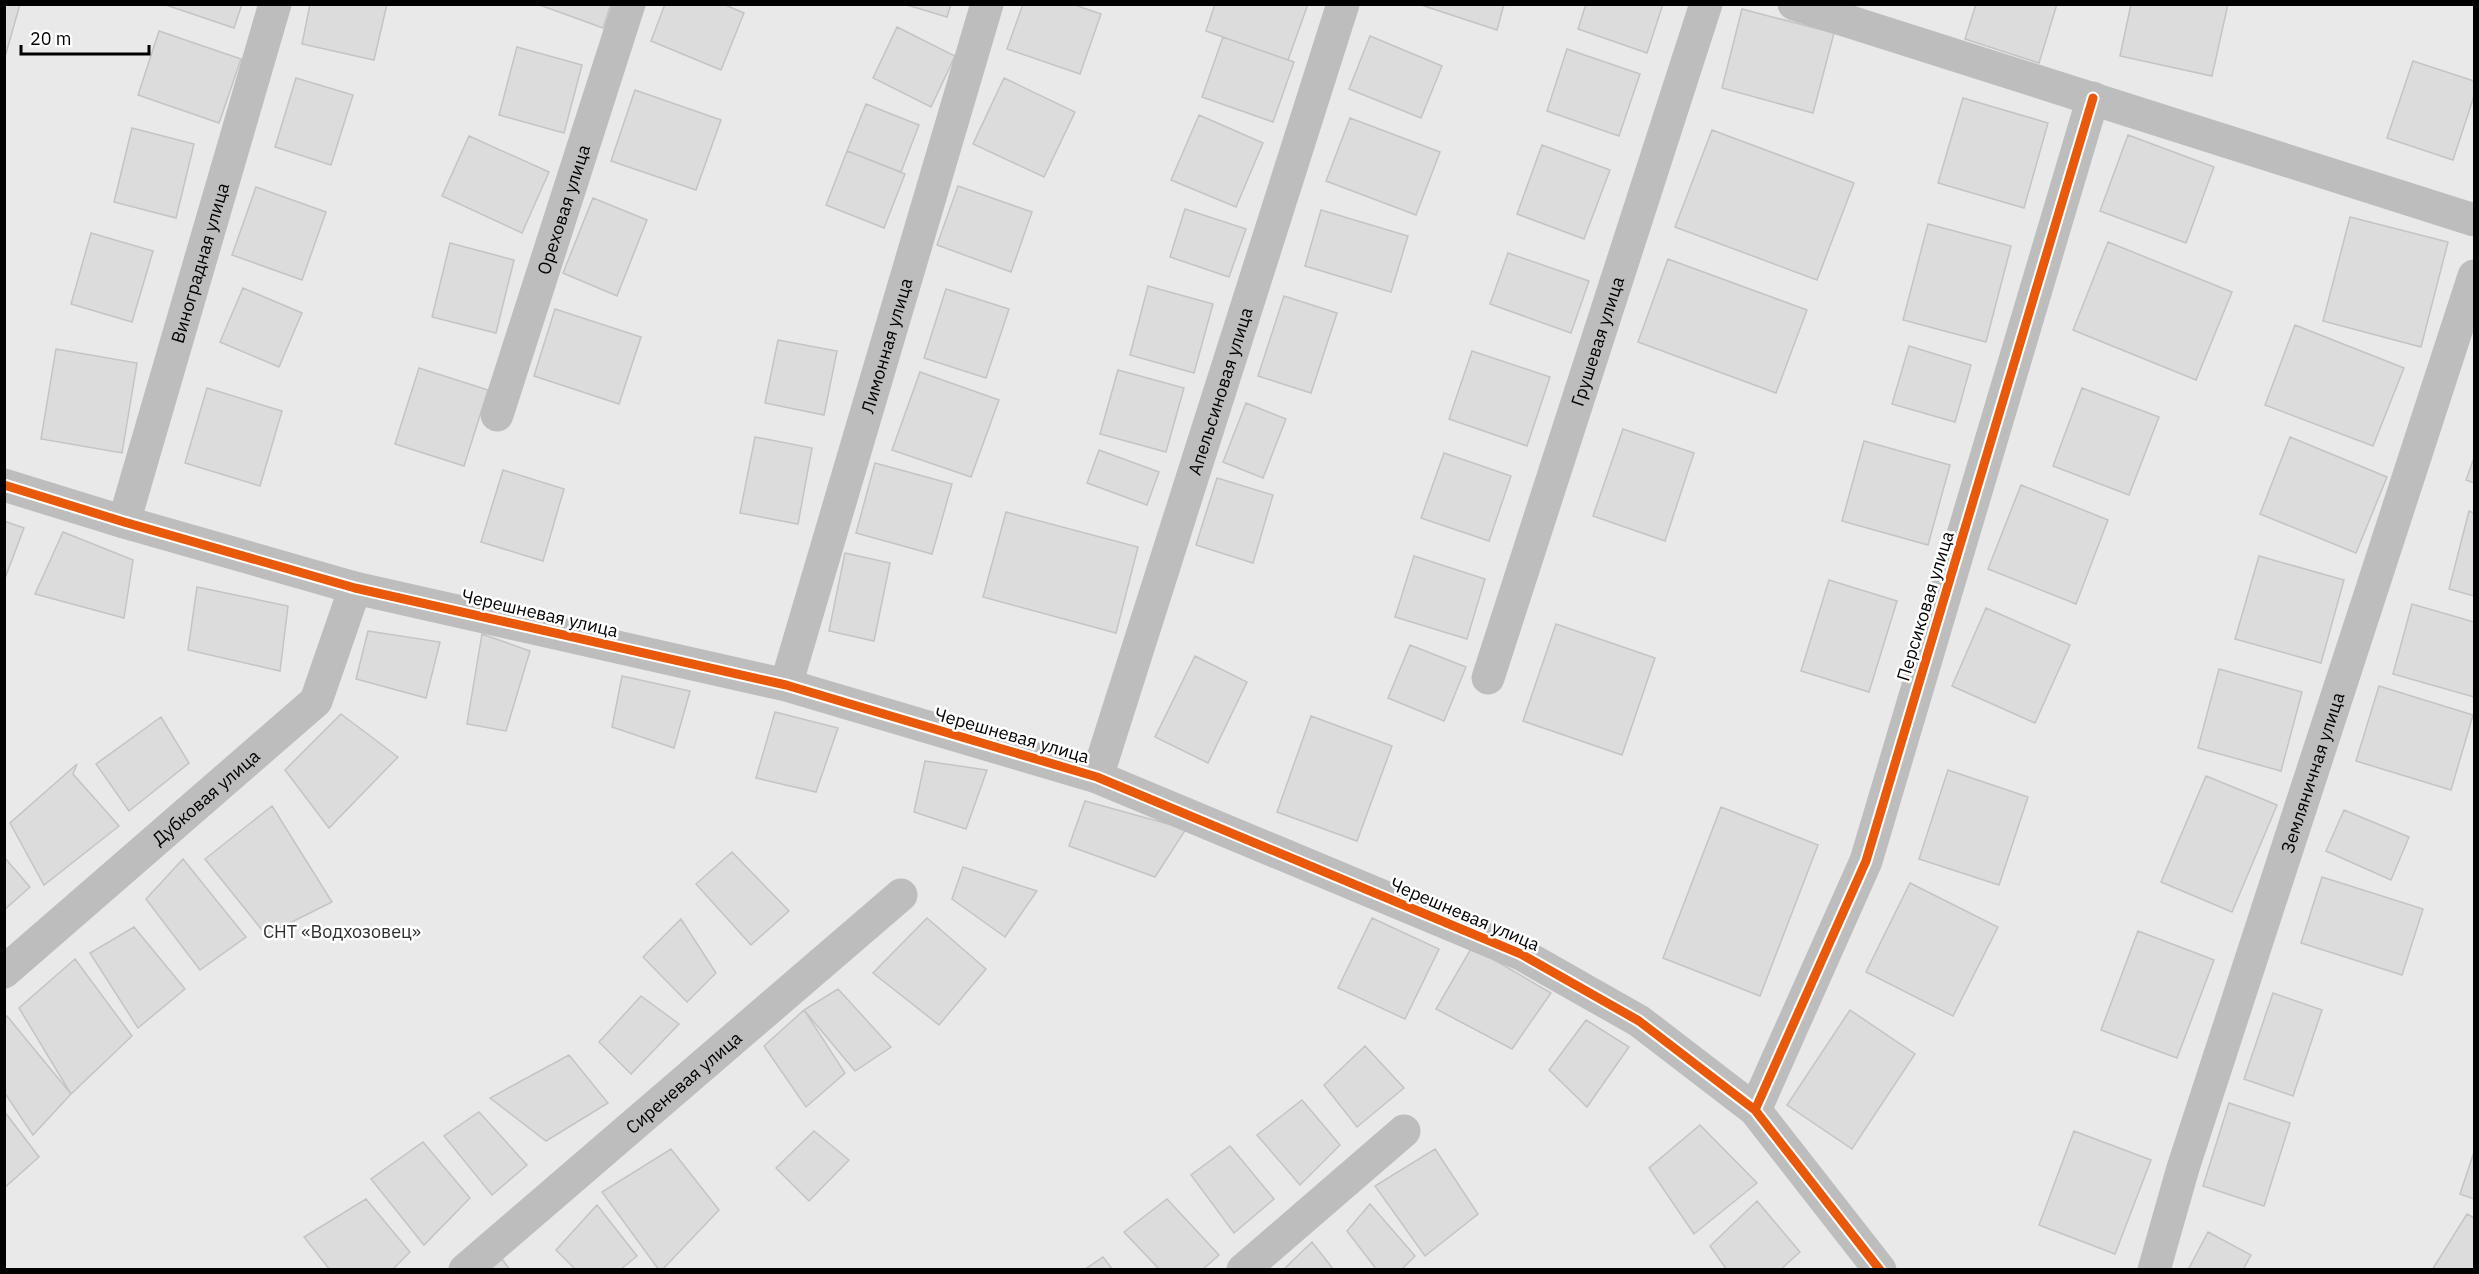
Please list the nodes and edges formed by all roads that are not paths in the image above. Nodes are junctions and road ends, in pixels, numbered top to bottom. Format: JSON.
{"nodes":[{"id":1,"x":275,"y":4,"type":"edge"},
{"id":2,"x":629,"y":4,"type":"edge"},
{"id":3,"x":987,"y":4,"type":"edge"},
{"id":4,"x":1343,"y":4,"type":"edge"},
{"id":5,"x":1706,"y":4,"type":"edge"},
{"id":6,"x":1794,"y":4,"type":"edge"},
{"id":7,"x":2093,"y":98,"type":"junction"},
{"id":8,"x":2475,"y":220,"type":"edge"},
{"id":9,"x":2475,"y":276,"type":"edge"},
{"id":10,"x":497,"y":415,"type":"dead end"},
{"id":11,"x":4,"y":485,"type":"edge"},
{"id":12,"x":124,"y":522,"type":"junction"},
{"id":13,"x":355,"y":588,"type":"junction"},
{"id":14,"x":1488,"y":678,"type":"dead end"},
{"id":15,"x":786,"y":686,"type":"junction"},
{"id":16,"x":1097,"y":777,"type":"junction"},
{"id":17,"x":901,"y":895,"type":"dead end"},
{"id":18,"x":4,"y":972,"type":"edge"},
{"id":19,"x":1755,"y":1110,"type":"junction"},
{"id":20,"x":1404,"y":1131,"type":"dead end"},
{"id":21,"x":465,"y":1269,"type":"edge"},
{"id":22,"x":1243,"y":1269,"type":"edge"},
{"id":23,"x":1880,"y":1269,"type":"edge"},
{"id":24,"x":2154,"y":1269,"type":"edge"}],
"edges":[{"from":1,"to":12,"type":"street","name":"Виноградная улица"},
{"from":2,"to":10,"type":"street","name":"Ореховая улица"},
{"from":3,"to":15,"type":"street","name":"Лимонная улица"},
{"from":4,"to":16,"type":"street","name":"Апельсиновая улица"},
{"from":5,"to":14,"type":"street","name":"Грушевая улица"},
{"from":6,"to":7,"type":"street"},
{"from":7,"to":8,"type":"street"},
{"from":7,"to":19,"type":"street","name":"Персиковая улица"},
{"from":9,"to":24,"type":"street","name":"Земляничная улица"},
{"from":11,"to":12,"type":"street","name":"Черешневая улица"},
{"from":12,"to":13,"type":"street","name":"Черешневая улица"},
{"from":13,"to":15,"type":"street","name":"Черешневая улица"},
{"from":13,"to":18,"type":"street","name":"Дубковая улица"},
{"from":15,"to":16,"type":"street","name":"Черешневая улица"},
{"from":16,"to":19,"type":"street","name":"Черешневая улица"},
{"from":17,"to":21,"type":"street","name":"Сиреневая улица"},
{"from":19,"to":23,"type":"street","name":"Черешневая улица"},
{"from":20,"to":22,"type":"street"}]}
